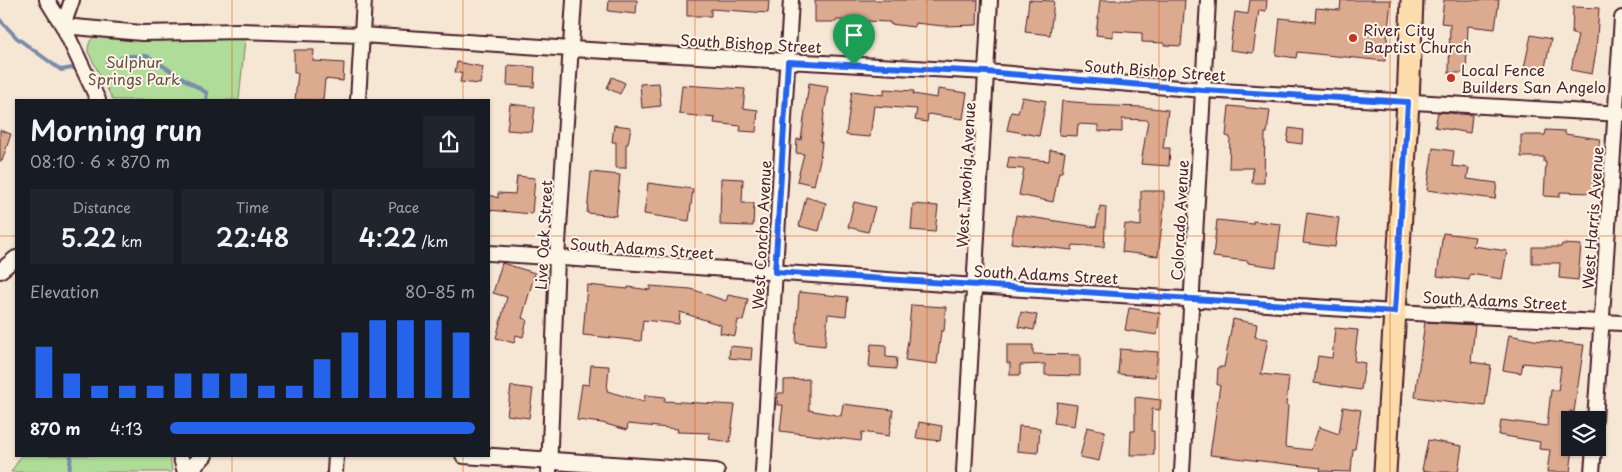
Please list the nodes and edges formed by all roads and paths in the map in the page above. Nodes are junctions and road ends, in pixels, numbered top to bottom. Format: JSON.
{"nodes":[{"id":1,"x":47,"y":0,"type":"edge"},
{"id":2,"x":72,"y":0,"type":"edge"},
{"id":3,"x":364,"y":0,"type":"edge"},
{"id":4,"x":574,"y":0,"type":"edge"},
{"id":5,"x":791,"y":0,"type":"edge"},
{"id":6,"x":990,"y":0,"type":"edge"},
{"id":7,"x":1208,"y":0,"type":"edge"},
{"id":8,"x":1412,"y":0,"type":"edge"},
{"id":9,"x":1622,"y":18,"type":"edge"},
{"id":10,"x":63,"y":26,"type":"junction"},
{"id":11,"x":362,"y":35,"type":"junction"},
{"id":12,"x":571,"y":49,"type":"junction"},
{"id":13,"x":788,"y":62,"type":"junction"},
{"id":14,"x":986,"y":72,"type":"junction"},
{"id":15,"x":1203,"y":90,"type":"junction"},
{"id":16,"x":98,"y":99,"type":"edge"},
{"id":17,"x":358,"y":99,"type":"edge"},
{"id":18,"x":1408,"y":102,"type":"junction"},
{"id":19,"x":1619,"y":114,"type":"edge"},
{"id":20,"x":490,"y":253,"type":"edge"},
{"id":21,"x":556,"y":258,"type":"junction"},
{"id":22,"x":15,"y":259,"type":"edge"},
{"id":23,"x":0,"y":271,"type":"edge"},
{"id":24,"x":775,"y":272,"type":"junction"},
{"id":25,"x":975,"y":286,"type":"junction"},
{"id":26,"x":1191,"y":298,"type":"junction"},
{"id":27,"x":1395,"y":312,"type":"junction"},
{"id":28,"x":1602,"y":322,"type":"junction"},
{"id":29,"x":1622,"y":323,"type":"edge"},
{"id":30,"x":1596,"y":411,"type":"edge"},
{"id":31,"x":1593,"y":456,"type":"edge"},
{"id":32,"x":181,"y":457,"type":"edge"},
{"id":33,"x":202,"y":457,"type":"edge"},
{"id":34,"x":336,"y":457,"type":"edge"},
{"id":35,"x":480,"y":457,"type":"edge"},
{"id":36,"x":550,"y":466,"type":"edge"},
{"id":37,"x":186,"y":472,"type":"edge"},
{"id":38,"x":335,"y":472,"type":"edge"},
{"id":39,"x":716,"y":472,"type":"edge"},
{"id":40,"x":763,"y":472,"type":"edge"},
{"id":41,"x":964,"y":472,"type":"edge"},
{"id":42,"x":1182,"y":472,"type":"edge"},
{"id":43,"x":1385,"y":472,"type":"edge"},
{"id":44,"x":1592,"y":472,"type":"edge"}],
"edges":[{"from":1,"to":10,"type":"street"},
{"from":2,"to":10,"type":"street"},
{"from":3,"to":11,"type":"street"},
{"from":4,"to":12,"type":"street","name":"Live Oak Street"},
{"from":5,"to":13,"type":"street","name":"West Concho Avenue"},
{"from":6,"to":14,"type":"street","name":"West Twohig Avenue"},
{"from":7,"to":15,"type":"street","name":"Colorado Avenue"},
{"from":8,"to":18,"type":"main road"},
{"from":9,"to":19,"type":"street","name":"West Harris Avenue"},
{"from":10,"to":11,"type":"street","name":"South Bishop Street"},
{"from":10,"to":16,"type":"street"},
{"from":11,"to":12,"type":"street","name":"South Bishop Street"},
{"from":11,"to":17,"type":"street"},
{"from":12,"to":13,"type":"street","name":"South Bishop Street"},
{"from":12,"to":21,"type":"street","name":"Live Oak Street"},
{"from":13,"to":14,"type":"street","name":"South Bishop Street"},
{"from":13,"to":24,"type":"street","name":"West Concho Avenue"},
{"from":14,"to":15,"type":"street","name":"South Bishop Street"},
{"from":14,"to":25,"type":"street","name":"West Twohig Avenue"},
{"from":15,"to":18,"type":"street","name":"South Bishop Street"},
{"from":15,"to":26,"type":"street","name":"Colorado Avenue"},
{"from":18,"to":19,"type":"street","name":"South Bishop Street"},
{"from":18,"to":27,"type":"main road"},
{"from":19,"to":28,"type":"street","name":"West Harris Avenue"},
{"from":20,"to":21,"type":"street","name":"South Adams Street"},
{"from":21,"to":24,"type":"street","name":"South Adams Street"},
{"from":21,"to":36,"type":"street","name":"Live Oak Street"},
{"from":22,"to":23,"type":"street"},
{"from":24,"to":25,"type":"street","name":"South Adams Street"},
{"from":24,"to":40,"type":"street","name":"West Concho Avenue"},
{"from":25,"to":26,"type":"street","name":"South Adams Street"},
{"from":25,"to":41,"type":"street","name":"West Twohig Avenue"},
{"from":26,"to":27,"type":"street","name":"South Adams Street"},
{"from":26,"to":42,"type":"street","name":"Colorado Avenue"},
{"from":27,"to":28,"type":"street","name":"South Adams Street"},
{"from":27,"to":43,"type":"main road"},
{"from":28,"to":29,"type":"street","name":"South Adams Street"},
{"from":28,"to":30,"type":"street","name":"West Harris Avenue"},
{"from":31,"to":44,"type":"street"},
{"from":32,"to":37,"type":"street"},
{"from":33,"to":37,"type":"street"},
{"from":34,"to":38,"type":"street"},
{"from":35,"to":36,"type":"street"},
{"from":36,"to":39,"type":"street"}]}
